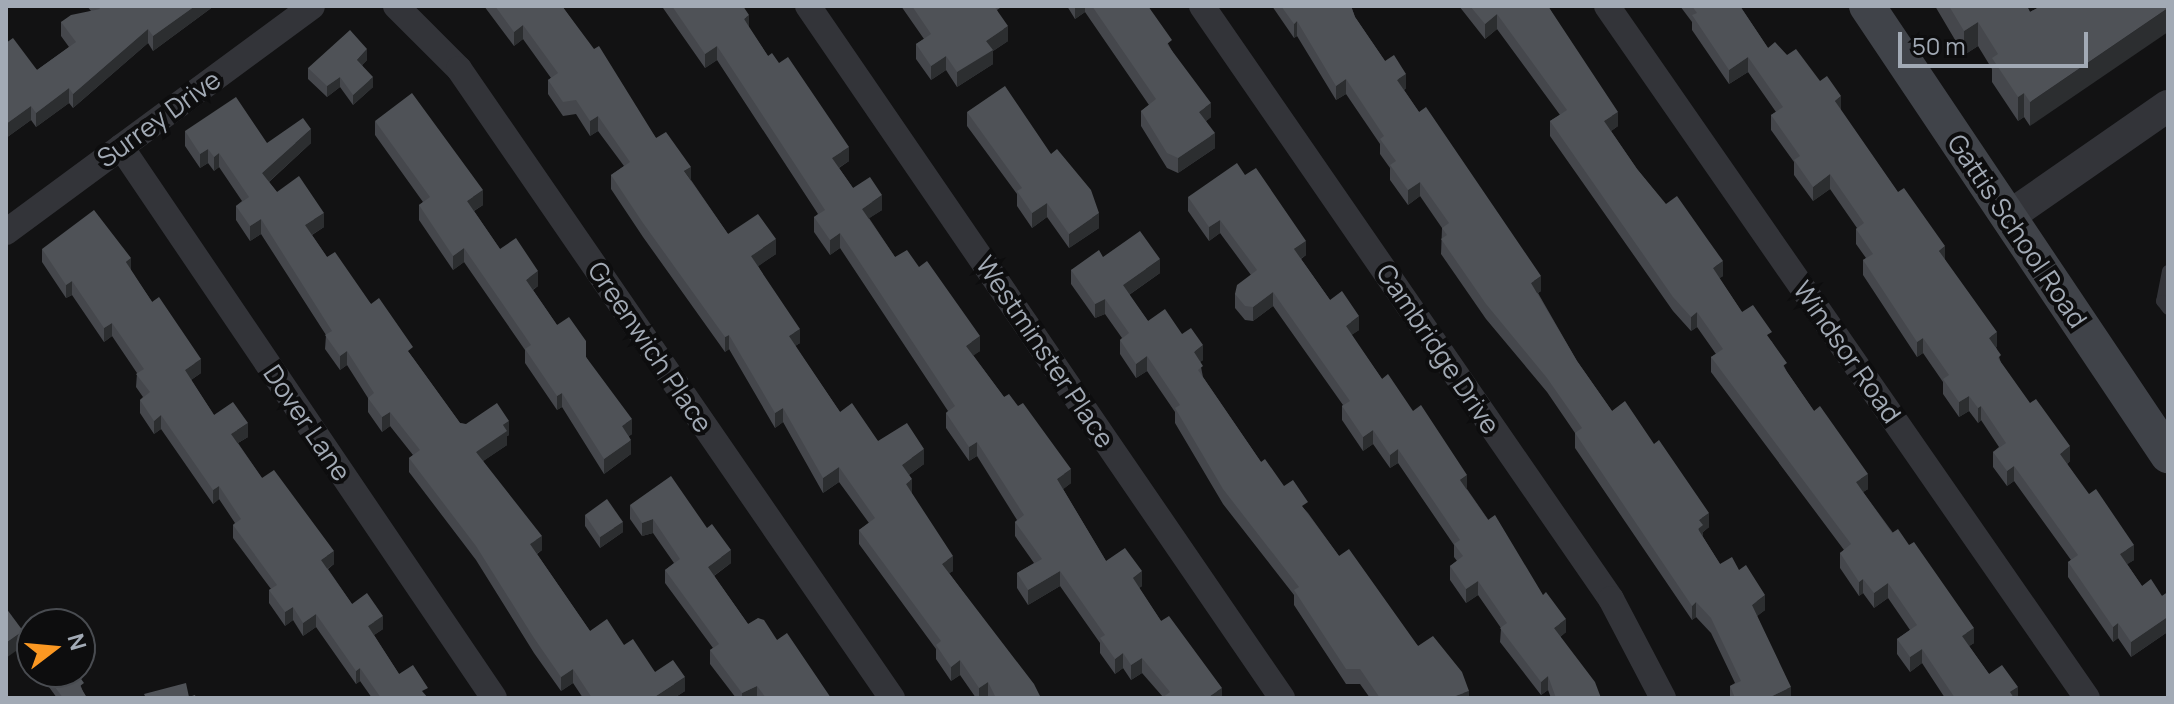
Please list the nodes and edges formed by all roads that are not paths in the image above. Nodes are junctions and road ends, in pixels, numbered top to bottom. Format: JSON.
{"nodes":[{"id":1,"x":312,"y":6,"type":"edge"},
{"id":2,"x":396,"y":6,"type":"edge"},
{"id":3,"x":808,"y":6,"type":"edge"},
{"id":4,"x":1202,"y":6,"type":"edge"},
{"id":5,"x":1607,"y":6,"type":"edge"},
{"id":6,"x":1867,"y":6,"type":"edge"},
{"id":7,"x":2168,"y":106,"type":"edge"},
{"id":8,"x":121,"y":147,"type":"junction"},
{"id":9,"x":2008,"y":217,"type":"junction"},
{"id":10,"x":6,"y":232,"type":"edge"},
{"id":11,"x":2168,"y":271,"type":"edge"},
{"id":12,"x":2168,"y":309,"type":"edge"},
{"id":13,"x":2168,"y":455,"type":"edge"},
{"id":14,"x":494,"y":698,"type":"edge"},
{"id":15,"x":892,"y":698,"type":"edge"},
{"id":16,"x":1282,"y":698,"type":"edge"},
{"id":17,"x":1663,"y":698,"type":"edge"},
{"id":18,"x":2087,"y":698,"type":"edge"}],
"edges":[{"from":1,"to":8,"type":"street","name":"Surrey Drive"},
{"from":2,"to":15,"type":"street","name":"Greenwich Place"},
{"from":3,"to":16,"type":"street","name":"Westminster Place"},
{"from":4,"to":17,"type":"street","name":"Cambridge Drive"},
{"from":5,"to":18,"type":"street","name":"Windsor Road"},
{"from":6,"to":9,"type":"main road","name":"Gattis School Road"},
{"from":7,"to":9,"type":"street"},
{"from":8,"to":10,"type":"street","name":"Surrey Drive"},
{"from":8,"to":14,"type":"street","name":"Dover Lane"},
{"from":9,"to":13,"type":"main road","name":"Gattis School Road"},
{"from":11,"to":12,"type":"lane"}]}
